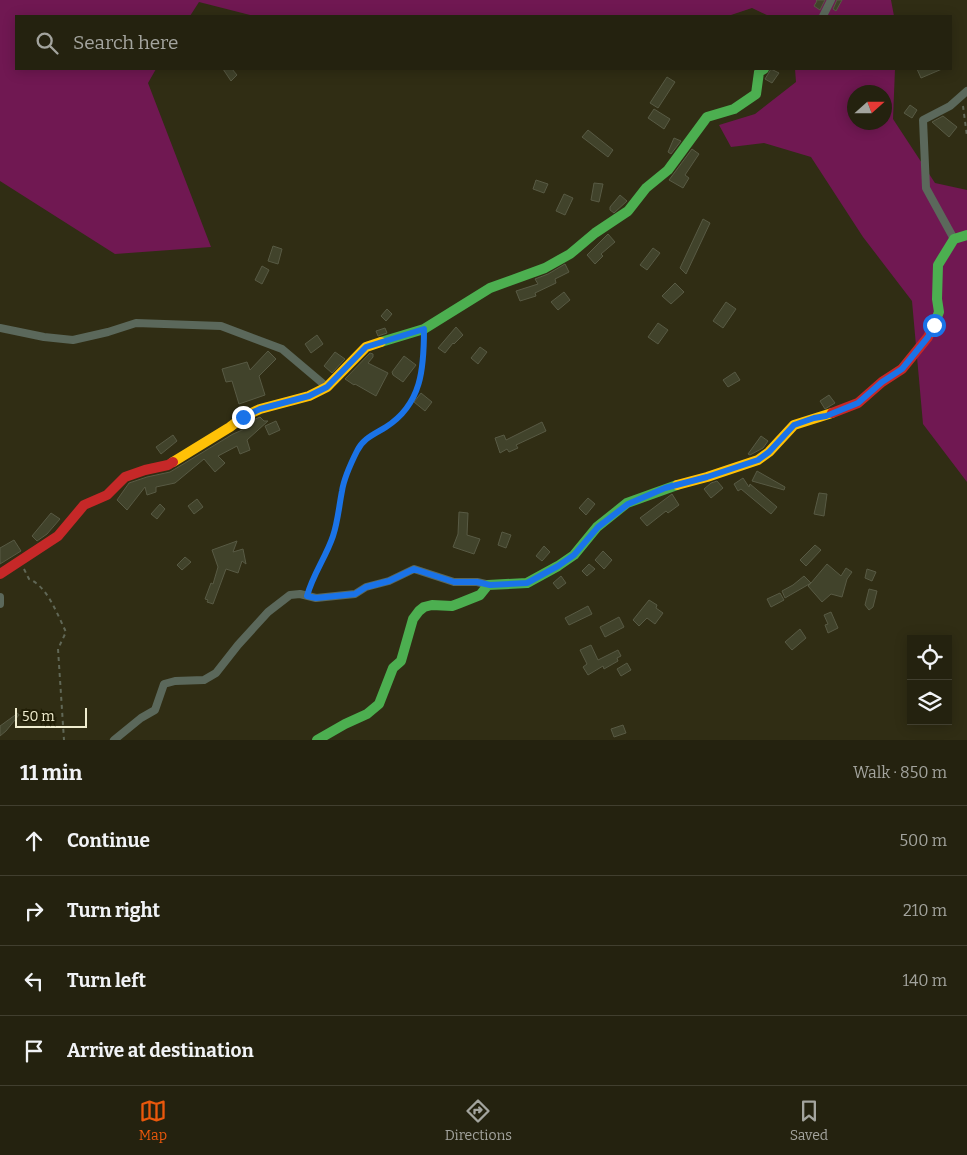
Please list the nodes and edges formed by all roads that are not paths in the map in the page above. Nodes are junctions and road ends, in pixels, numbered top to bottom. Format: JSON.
{"nodes":[{"id":1,"x":830,"y":0,"type":"edge"},
{"id":2,"x":823,"y":15,"type":"edge"},
{"id":3,"x":762,"y":70,"type":"edge"},
{"id":4,"x":967,"y":91,"type":"edge"},
{"id":5,"x":967,"y":235,"type":"edge"},
{"id":6,"x":954,"y":239,"type":"junction"},
{"id":7,"x":0,"y":328,"type":"edge"},
{"id":8,"x":327,"y":387,"type":"junction"},
{"id":9,"x":0,"y":574,"type":"edge"},
{"id":10,"x":490,"y":585,"type":"junction"},
{"id":11,"x":0,"y":597,"type":"edge"},
{"id":12,"x":0,"y":604,"type":"edge"},
{"id":13,"x":114,"y":740,"type":"edge"},
{"id":14,"x":317,"y":740,"type":"edge"}],
"edges":[{"from":1,"to":2,"type":"street"},
{"from":3,"to":8,"type":"street"},
{"from":4,"to":6,"type":"street"},
{"from":5,"to":6,"type":"street"},
{"from":6,"to":10,"type":"street"},
{"from":7,"to":8,"type":"street"},
{"from":8,"to":9,"type":"street"},
{"from":10,"to":13,"type":"street"},
{"from":10,"to":14,"type":"street"},
{"from":11,"to":12,"type":"street"}]}
